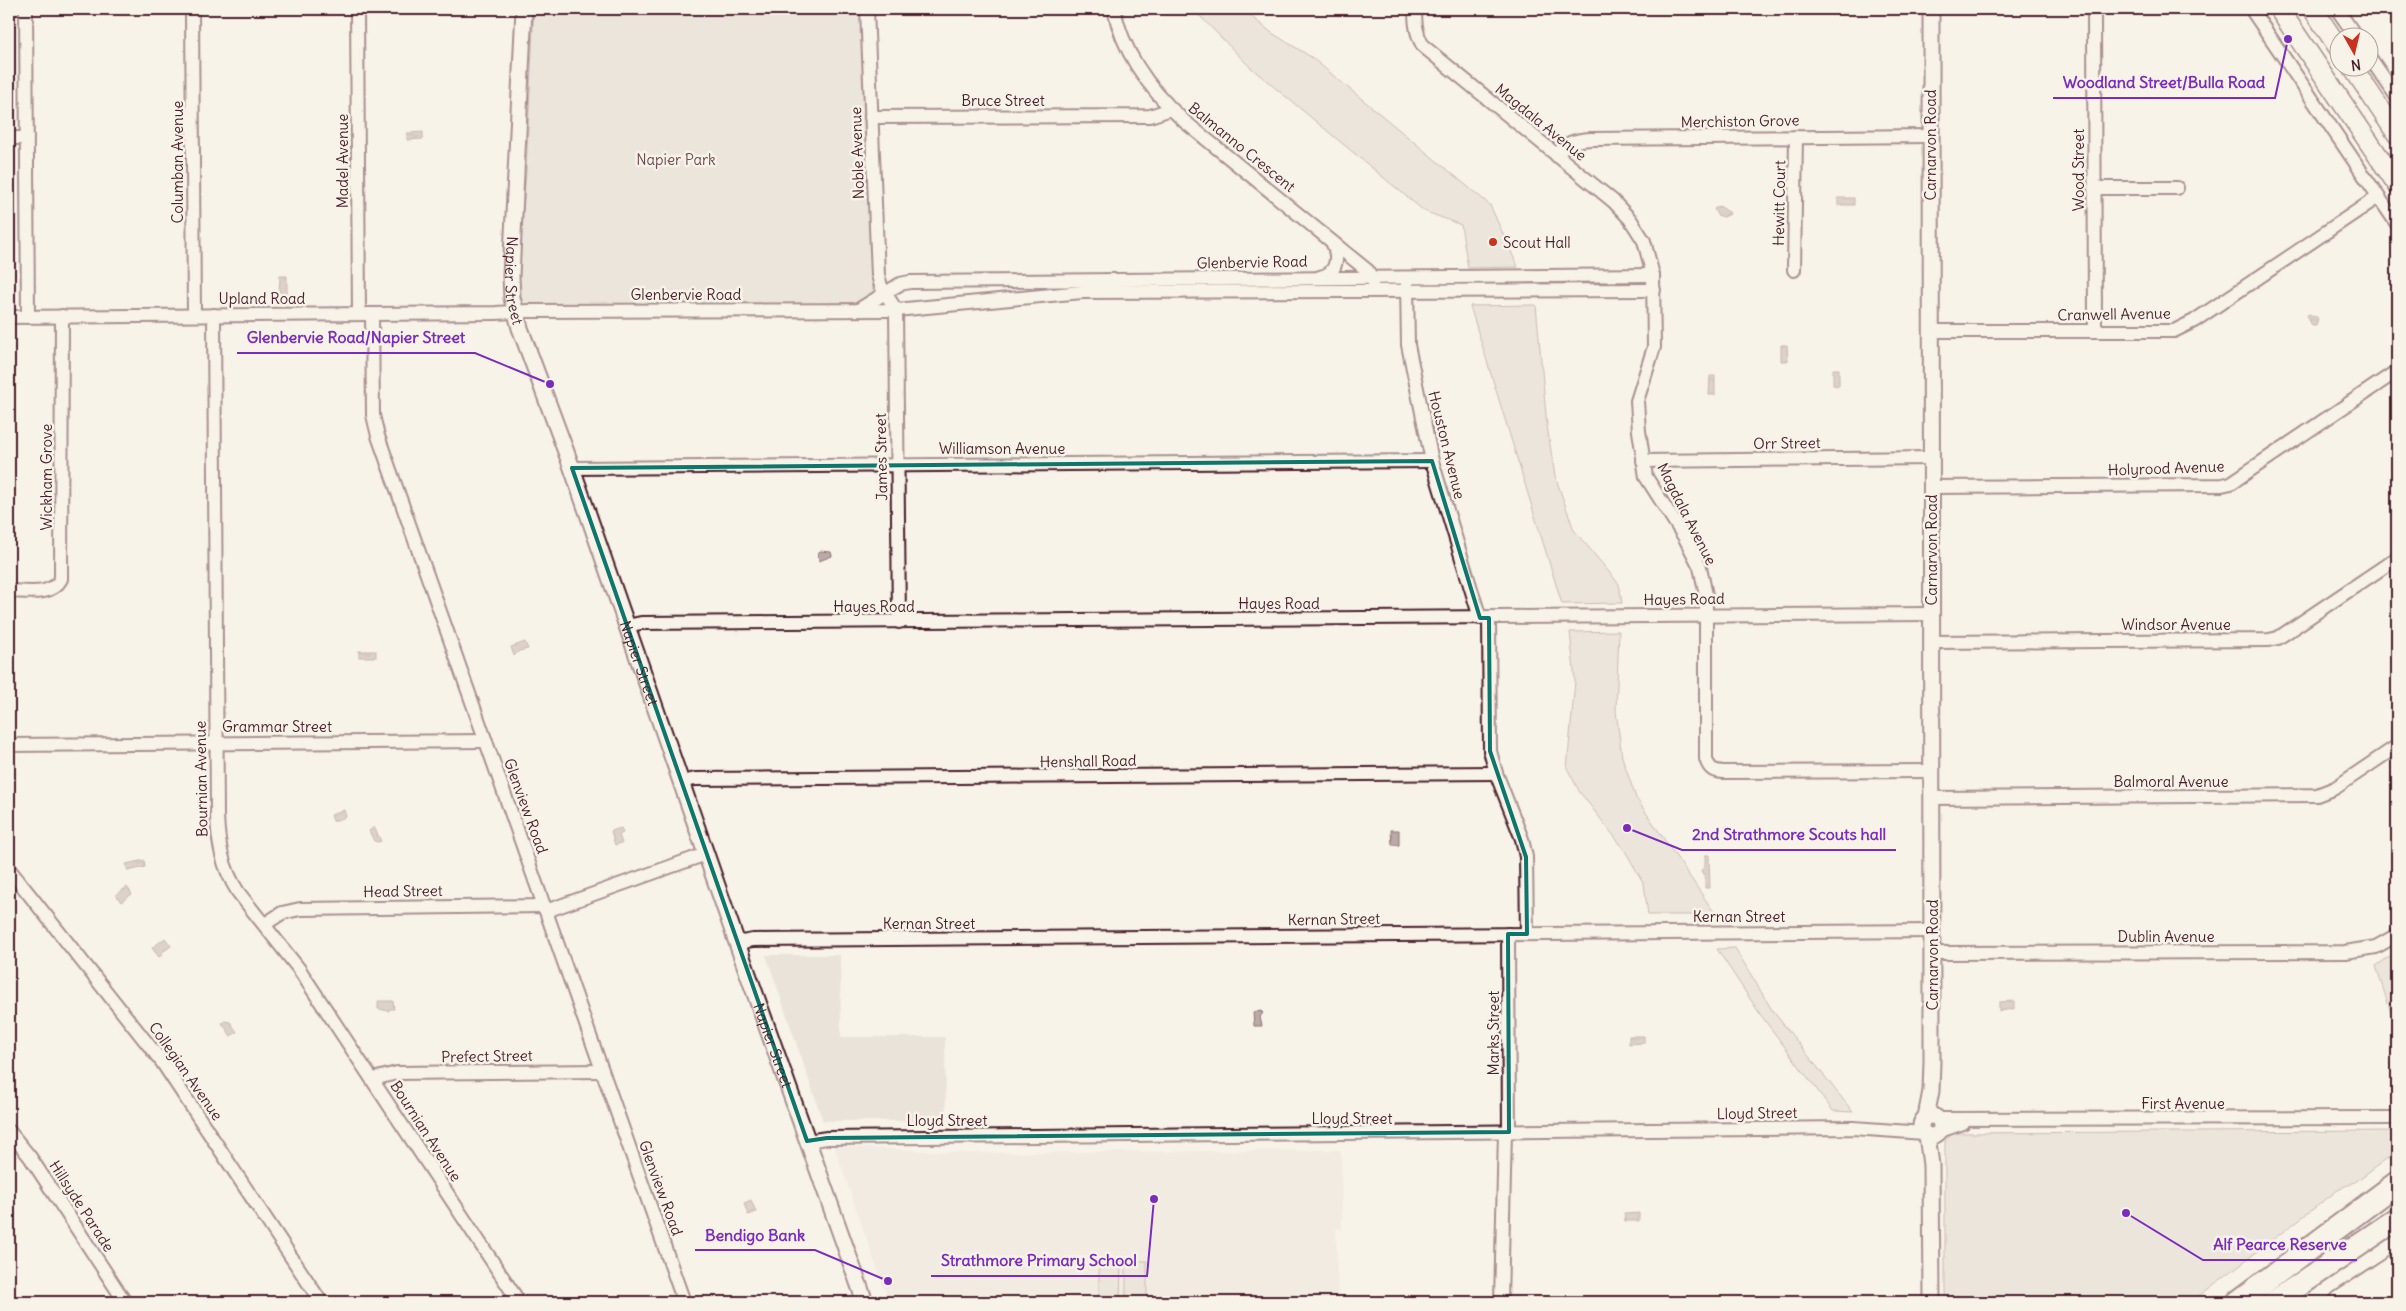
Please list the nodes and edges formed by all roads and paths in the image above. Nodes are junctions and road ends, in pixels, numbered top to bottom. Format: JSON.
{"nodes":[{"id":1,"x":26,"y":9,"type":"edge"},
{"id":2,"x":192,"y":9,"type":"edge"},
{"id":3,"x":357,"y":9,"type":"edge"},
{"id":4,"x":524,"y":9,"type":"edge"},
{"id":5,"x":867,"y":9,"type":"edge"},
{"id":6,"x":1114,"y":9,"type":"edge"},
{"id":7,"x":1415,"y":9,"type":"edge"},
{"id":8,"x":1931,"y":9,"type":"edge"},
{"id":9,"x":2094,"y":9,"type":"edge"},
{"id":10,"x":2251,"y":9,"type":"edge"},
{"id":11,"x":2279,"y":9,"type":"edge"},
{"id":12,"x":2313,"y":9,"type":"edge"},
{"id":13,"x":2337,"y":9,"type":"edge"},
{"id":14,"x":2350,"y":28,"type":"edge"},
{"id":15,"x":2328,"y":32,"type":"edge"},
{"id":16,"x":2378,"y":69,"type":"edge"},
{"id":17,"x":2359,"y":78,"type":"edge"},
{"id":18,"x":2397,"y":97,"type":"edge"},
{"id":19,"x":1160,"y":98,"type":"junction"},
{"id":20,"x":1171,"y":109,"type":"junction"},
{"id":21,"x":1134,"y":116,"type":"junction"},
{"id":22,"x":871,"y":117,"type":"junction"},
{"id":23,"x":2397,"y":134,"type":"edge"},
{"id":24,"x":1930,"y":136,"type":"junction"},
{"id":25,"x":1796,"y":137,"type":"junction"},
{"id":26,"x":9,"y":138,"type":"edge"},
{"id":27,"x":27,"y":138,"type":"junction"},
{"id":28,"x":1557,"y":156,"type":"junction"},
{"id":29,"x":2397,"y":184,"type":"edge"},
{"id":30,"x":2094,"y":188,"type":"junction"},
{"id":31,"x":2177,"y":188,"type":"dead end"},
{"id":32,"x":2378,"y":197,"type":"junction"},
{"id":33,"x":2397,"y":224,"type":"edge"},
{"id":34,"x":1332,"y":242,"type":"junction"},
{"id":35,"x":1794,"y":270,"type":"dead end"},
{"id":36,"x":1654,"y":275,"type":"junction"},
{"id":37,"x":1373,"y":277,"type":"junction"},
{"id":38,"x":1407,"y":277,"type":"junction"},
{"id":39,"x":1315,"y":278,"type":"junction"},
{"id":40,"x":1544,"y":283,"type":"junction"},
{"id":41,"x":1654,"y":290,"type":"junction"},
{"id":42,"x":1373,"y":291,"type":"junction"},
{"id":43,"x":1407,"y":291,"type":"junction"},
{"id":44,"x":887,"y":294,"type":"junction"},
{"id":45,"x":858,"y":309,"type":"junction"},
{"id":46,"x":896,"y":310,"type":"junction"},
{"id":47,"x":514,"y":312,"type":"junction"},
{"id":48,"x":365,"y":314,"type":"junction"},
{"id":49,"x":194,"y":315,"type":"junction"},
{"id":50,"x":214,"y":315,"type":"junction"},
{"id":51,"x":62,"y":316,"type":"junction"},
{"id":52,"x":9,"y":317,"type":"edge"},
{"id":53,"x":28,"y":317,"type":"junction"},
{"id":54,"x":2096,"y":330,"type":"junction"},
{"id":55,"x":1931,"y":331,"type":"junction"},
{"id":56,"x":2397,"y":371,"type":"edge"},
{"id":57,"x":1931,"y":458,"type":"junction"},
{"id":58,"x":1432,"y":461,"type":"junction"},
{"id":59,"x":1642,"y":461,"type":"junction"},
{"id":60,"x":897,"y":465,"type":"junction"},
{"id":61,"x":572,"y":468,"type":"junction"},
{"id":62,"x":1931,"y":487,"type":"junction"},
{"id":63,"x":2397,"y":558,"type":"edge"},
{"id":64,"x":9,"y":591,"type":"edge"},
{"id":65,"x":1931,"y":614,"type":"junction"},
{"id":66,"x":1706,"y":615,"type":"junction"},
{"id":67,"x":1485,"y":618,"type":"junction"},
{"id":68,"x":899,"y":622,"type":"junction"},
{"id":69,"x":627,"y":626,"type":"junction"},
{"id":70,"x":1932,"y":642,"type":"junction"},
{"id":71,"x":486,"y":741,"type":"junction"},
{"id":72,"x":216,"y":743,"type":"junction"},
{"id":73,"x":9,"y":745,"type":"edge"},
{"id":74,"x":2397,"y":746,"type":"edge"},
{"id":75,"x":1931,"y":771,"type":"junction"},
{"id":76,"x":1496,"y":773,"type":"junction"},
{"id":77,"x":682,"y":782,"type":"junction"},
{"id":78,"x":1932,"y":798,"type":"junction"},
{"id":79,"x":706,"y":854,"type":"junction"},
{"id":80,"x":9,"y":870,"type":"edge"},
{"id":81,"x":546,"y":909,"type":"junction"},
{"id":82,"x":265,"y":924,"type":"junction"},
{"id":83,"x":1932,"y":931,"type":"junction"},
{"id":84,"x":1508,"y":934,"type":"junction"},
{"id":85,"x":1527,"y":934,"type":"junction"},
{"id":86,"x":2397,"y":935,"type":"edge"},
{"id":87,"x":737,"y":943,"type":"junction"},
{"id":88,"x":1932,"y":953,"type":"junction"},
{"id":89,"x":602,"y":1071,"type":"junction"},
{"id":90,"x":373,"y":1079,"type":"junction"},
{"id":91,"x":2397,"y":1118,"type":"edge"},
{"id":92,"x":1931,"y":1126,"type":"junction"},
{"id":93,"x":9,"y":1130,"type":"edge"},
{"id":94,"x":1507,"y":1132,"type":"junction"},
{"id":95,"x":807,"y":1141,"type":"junction"},
{"id":96,"x":2397,"y":1183,"type":"edge"},
{"id":97,"x":2397,"y":1219,"type":"edge"},
{"id":98,"x":2397,"y":1265,"type":"edge"},
{"id":99,"x":2397,"y":1287,"type":"edge"},
{"id":100,"x":125,"y":1302,"type":"edge"},
{"id":101,"x":321,"y":1302,"type":"edge"},
{"id":102,"x":519,"y":1302,"type":"edge"},
{"id":103,"x":684,"y":1302,"type":"edge"},
{"id":104,"x":865,"y":1302,"type":"edge"},
{"id":105,"x":1501,"y":1302,"type":"edge"},
{"id":106,"x":1932,"y":1302,"type":"edge"},
{"id":107,"x":2238,"y":1302,"type":"edge"},
{"id":108,"x":2274,"y":1302,"type":"edge"},
{"id":109,"x":2341,"y":1302,"type":"edge"},
{"id":110,"x":2374,"y":1302,"type":"edge"}],
"edges":[{"from":1,"to":27,"type":"street"},
{"from":2,"to":49,"type":"street","name":"Columban Avenue"},
{"from":3,"to":48,"type":"street","name":"Madel Avenue"},
{"from":4,"to":47,"type":"street","name":"Napier Street"},
{"from":5,"to":22,"type":"street","name":"Noble Avenue"},
{"from":6,"to":19,"type":"street","name":"Balmanno Crescent"},
{"from":7,"to":28,"type":"street","name":"Magdala Avenue"},
{"from":8,"to":24,"type":"street","name":"Carnarvon Road"},
{"from":9,"to":30,"type":"street","name":"Wood Street"},
{"from":10,"to":32,"type":"street"},
{"from":11,"to":29,"type":"main road"},
{"from":12,"to":15,"type":"main road"},
{"from":13,"to":14,"type":"street"},
{"from":16,"to":18,"type":"street"},
{"from":17,"to":23,"type":"main road"},
{"from":19,"to":20,"type":"street","name":"Balmanno Crescent"},
{"from":19,"to":21,"type":"street"},
{"from":20,"to":21,"type":"street","name":"Bruce Street"},
{"from":20,"to":34,"type":"street","name":"Balmanno Crescent"},
{"from":21,"to":22,"type":"street","name":"Bruce Street"},
{"from":22,"to":44,"type":"street","name":"Noble Avenue"},
{"from":24,"to":25,"type":"street","name":"Merchiston Grove"},
{"from":24,"to":55,"type":"street","name":"Carnarvon Road"},
{"from":25,"to":28,"type":"street","name":"Merchiston Grove"},
{"from":25,"to":35,"type":"street","name":"Hewitt Court"},
{"from":26,"to":27,"type":"street"},
{"from":27,"to":53,"type":"street"},
{"from":28,"to":36,"type":"street","name":"Magdala Avenue"},
{"from":30,"to":31,"type":"street"},
{"from":30,"to":54,"type":"street","name":"Wood Street"},
{"from":32,"to":33,"type":"street"},
{"from":32,"to":54,"type":"street","name":"Cranwell Avenue"},
{"from":34,"to":37,"type":"street","name":"Balmanno Crescent"},
{"from":34,"to":39,"type":"street"},
{"from":36,"to":40,"type":"street","name":"Glenbervie Road"},
{"from":36,"to":41,"type":"street","name":"Magdala Avenue"},
{"from":37,"to":38,"type":"street","name":"Glenbervie Road"},
{"from":37,"to":39,"type":"street","name":"Glenbervie Road"},
{"from":37,"to":42,"type":"street"},
{"from":38,"to":40,"type":"street","name":"Glenbervie Road"},
{"from":38,"to":43,"type":"street","name":"Houston Avenue"},
{"from":39,"to":44,"type":"street","name":"Glenbervie Road"},
{"from":40,"to":41,"type":"street","name":"Glenbervie Road"},
{"from":40,"to":43,"type":"street","name":"Glenbervie Road"},
{"from":41,"to":59,"type":"street","name":"Magdala Avenue"},
{"from":42,"to":43,"type":"street","name":"Glenbervie Road"},
{"from":42,"to":46,"type":"street","name":"Glenbervie Road"},
{"from":43,"to":58,"type":"street","name":"Houston Avenue"},
{"from":44,"to":45,"type":"street","name":"Glenbervie Road"},
{"from":44,"to":46,"type":"street","name":"James Street"},
{"from":45,"to":46,"type":"street","name":"Glenbervie Road"},
{"from":45,"to":47,"type":"street","name":"Glenbervie Road"},
{"from":46,"to":60,"type":"street","name":"James Street"},
{"from":47,"to":48,"type":"street","name":"Upland Road"},
{"from":47,"to":61,"type":"street","name":"Napier Street"},
{"from":48,"to":50,"type":"street","name":"Upland Road"},
{"from":48,"to":71,"type":"street","name":"Glenview Road"},
{"from":49,"to":50,"type":"street","name":"Upland Road"},
{"from":49,"to":51,"type":"street","name":"Upland Road"},
{"from":50,"to":72,"type":"street","name":"Bournian Avenue"},
{"from":51,"to":53,"type":"street","name":"Upland Road"},
{"from":51,"to":64,"type":"street","name":"Wickham Grove"},
{"from":52,"to":53,"type":"street","name":"Upland Road"},
{"from":54,"to":55,"type":"street","name":"Cranwell Avenue"},
{"from":55,"to":57,"type":"street","name":"Carnarvon Road"},
{"from":56,"to":62,"type":"street","name":"Holyrood Avenue"},
{"from":57,"to":59,"type":"street","name":"Orr Street"},
{"from":57,"to":62,"type":"street","name":"Carnarvon Road"},
{"from":58,"to":60,"type":"street","name":"Williamson Avenue"},
{"from":58,"to":67,"type":"street","name":"Houston Avenue"},
{"from":59,"to":66,"type":"street","name":"Magdala Avenue"},
{"from":60,"to":61,"type":"street","name":"Williamson Avenue"},
{"from":60,"to":68,"type":"street","name":"James Street"},
{"from":61,"to":69,"type":"street","name":"Napier Street"},
{"from":62,"to":65,"type":"street","name":"Carnarvon Road"},
{"from":63,"to":70,"type":"street","name":"Windsor Avenue"},
{"from":65,"to":66,"type":"street","name":"Hayes Road"},
{"from":65,"to":70,"type":"street","name":"Carnarvon Road"},
{"from":66,"to":67,"type":"street","name":"Hayes Road"},
{"from":66,"to":75,"type":"street","name":"Magdala Avenue"},
{"from":67,"to":68,"type":"street","name":"Hayes Road"},
{"from":67,"to":76,"type":"street","name":"Houston Avenue"},
{"from":68,"to":69,"type":"street","name":"Hayes Road"},
{"from":69,"to":77,"type":"street","name":"Napier Street"},
{"from":70,"to":75,"type":"street","name":"Carnarvon Road"},
{"from":71,"to":72,"type":"street","name":"Grammar Street"},
{"from":71,"to":81,"type":"street","name":"Glenview Road"},
{"from":72,"to":73,"type":"street","name":"Grammar Street"},
{"from":72,"to":82,"type":"street","name":"Bournian Avenue"},
{"from":74,"to":78,"type":"street","name":"Balmoral Avenue"},
{"from":75,"to":78,"type":"street","name":"Carnarvon Road"},
{"from":76,"to":77,"type":"street","name":"Henshall Road"},
{"from":76,"to":85,"type":"street","name":"Houston Avenue"},
{"from":77,"to":79,"type":"street","name":"Napier Street"},
{"from":78,"to":83,"type":"street","name":"Carnarvon Road"},
{"from":79,"to":81,"type":"street","name":"Head Street"},
{"from":79,"to":87,"type":"street","name":"Napier Street"},
{"from":80,"to":101,"type":"street","name":"Collegian Avenue"},
{"from":81,"to":82,"type":"street","name":"Head Street"},
{"from":81,"to":89,"type":"street","name":"Glenview Road"},
{"from":82,"to":90,"type":"street","name":"Bournian Avenue"},
{"from":83,"to":85,"type":"street","name":"Kernan Street"},
{"from":83,"to":88,"type":"street","name":"Carnarvon Road"},
{"from":84,"to":85,"type":"street","name":"Kernan Street"},
{"from":84,"to":87,"type":"street","name":"Kernan Street"},
{"from":84,"to":94,"type":"street","name":"Marks Street"},
{"from":86,"to":88,"type":"street","name":"Dublin Avenue"},
{"from":87,"to":95,"type":"street","name":"Napier Street"},
{"from":88,"to":92,"type":"street","name":"Carnarvon Road"},
{"from":89,"to":90,"type":"street","name":"Prefect Street"},
{"from":89,"to":103,"type":"street","name":"Glenview Road"},
{"from":90,"to":102,"type":"street","name":"Bournian Avenue"},
{"from":91,"to":92,"type":"street","name":"First Avenue"},
{"from":92,"to":94,"type":"street","name":"Lloyd Street"},
{"from":92,"to":106,"type":"street","name":"Carnarvon Road"},
{"from":93,"to":100,"type":"street","name":"Hillsyde Parade"},
{"from":94,"to":95,"type":"street","name":"Lloyd Street"},
{"from":94,"to":105,"type":"street","name":"Marks Street"},
{"from":95,"to":104,"type":"street","name":"Napier Street"},
{"from":96,"to":107,"type":"highway"},
{"from":97,"to":108,"type":"highway"},
{"from":98,"to":109,"type":"highway"},
{"from":99,"to":110,"type":"highway"}]}
